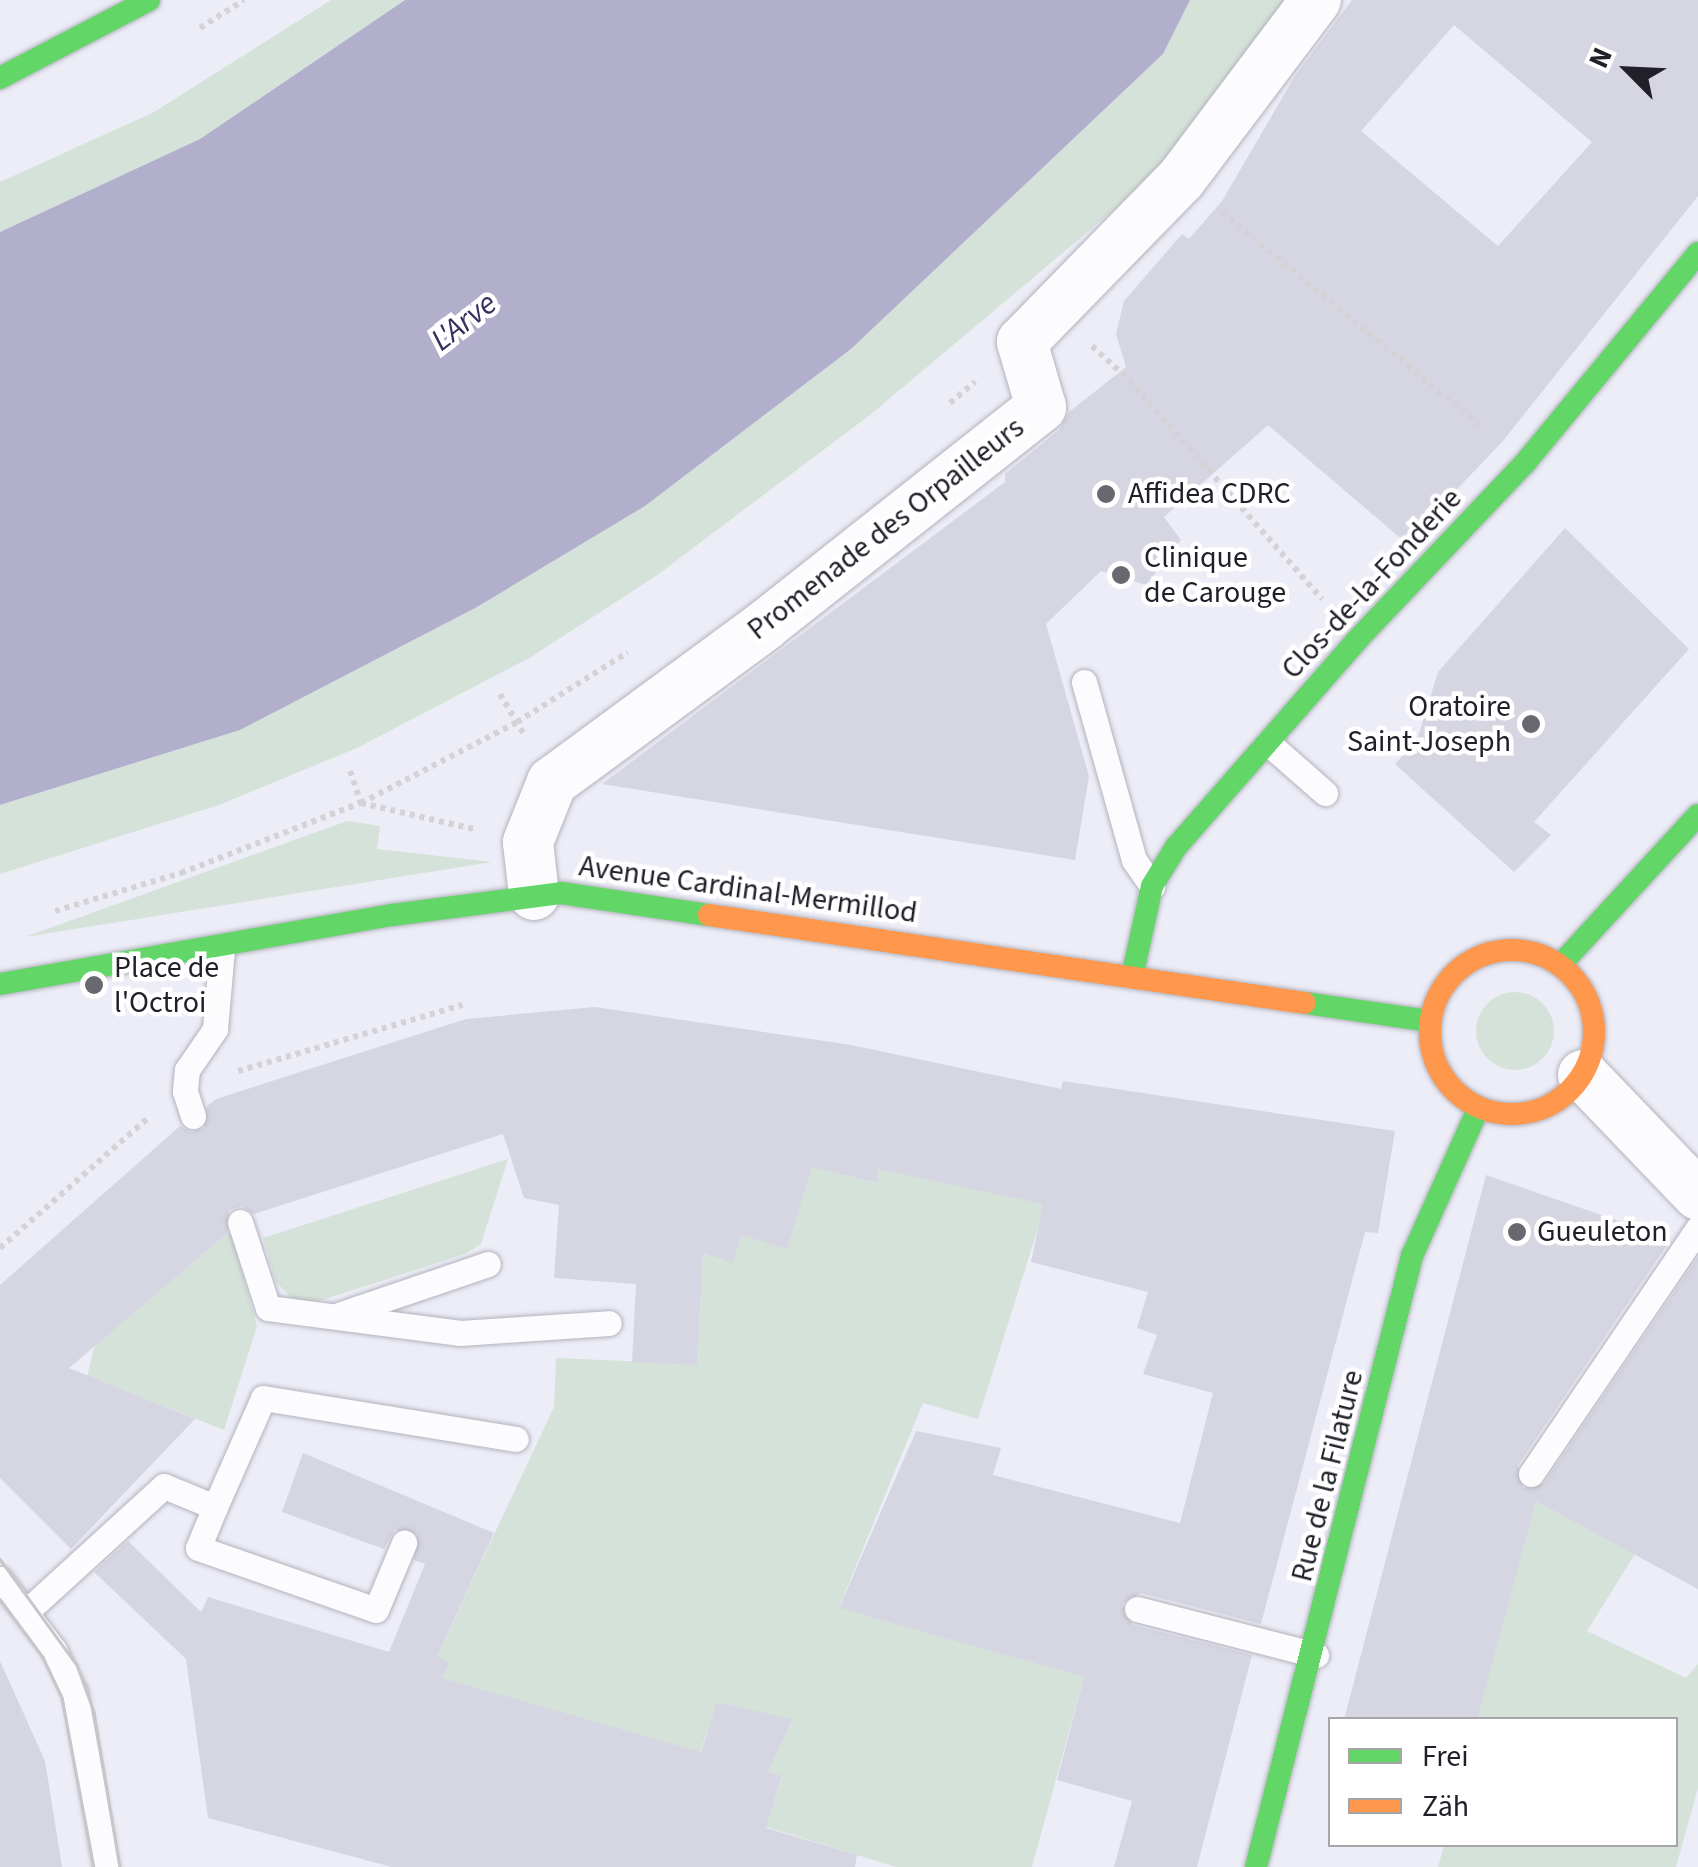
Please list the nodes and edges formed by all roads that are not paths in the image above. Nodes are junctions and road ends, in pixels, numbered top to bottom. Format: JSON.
{"nodes":[{"id":1,"x":149,"y":0,"type":"edge"},
{"id":2,"x":1316,"y":0,"type":"edge"},
{"id":3,"x":0,"y":78,"type":"edge"},
{"id":4,"x":1698,"y":253,"type":"edge"},
{"id":5,"x":1084,"y":682,"type":"dead end"},
{"id":6,"x":1268,"y":742,"type":"junction"},
{"id":7,"x":1325,"y":793,"type":"dead end"},
{"id":8,"x":1698,"y":815,"type":"edge"},
{"id":9,"x":1152,"y":886,"type":"junction"},
{"id":10,"x":534,"y":894,"type":"junction"},
{"id":11,"x":222,"y":949,"type":"junction"},
{"id":12,"x":1561,"y":964,"type":"junction"},
{"id":13,"x":1132,"y":977,"type":"junction"},
{"id":14,"x":0,"y":984,"type":"edge"},
{"id":15,"x":1430,"y":1022,"type":"junction"},
{"id":16,"x":1582,"y":1075,"type":"junction"},
{"id":17,"x":1478,"y":1108,"type":"junction"},
{"id":18,"x":193,"y":1116,"type":"dead end"},
{"id":19,"x":1698,"y":1195,"type":"edge"},
{"id":20,"x":240,"y":1222,"type":"dead end"},
{"id":21,"x":1698,"y":1228,"type":"edge"},
{"id":22,"x":488,"y":1264,"type":"dead end"},
{"id":23,"x":336,"y":1316,"type":"junction"},
{"id":24,"x":609,"y":1323,"type":"dead end"},
{"id":25,"x":516,"y":1439,"type":"dead end"},
{"id":26,"x":1531,"y":1474,"type":"dead end"},
{"id":27,"x":215,"y":1507,"type":"junction"},
{"id":28,"x":404,"y":1543,"type":"dead end"},
{"id":29,"x":0,"y":1579,"type":"edge"},
{"id":30,"x":1138,"y":1608,"type":"dead end"},
{"id":31,"x":27,"y":1611,"type":"junction"},
{"id":32,"x":1316,"y":1655,"type":"junction"},
{"id":33,"x":106,"y":1867,"type":"edge"},
{"id":34,"x":1256,"y":1867,"type":"edge"}],
"edges":[{"from":1,"to":3,"type":"street"},
{"from":2,"to":10,"type":"street","name":"Promenade des Orpailleurs"},
{"from":4,"to":6,"type":"street","name":"Clos-de-la-Fonderie"},
{"from":5,"to":9,"type":"lane"},
{"from":6,"to":7,"type":"lane"},
{"from":6,"to":9,"type":"street","name":"Clos-de-la-Fonderie"},
{"from":8,"to":12,"type":"street"},
{"from":9,"to":13,"type":"street","name":"Clos-de-la-Fonderie"},
{"from":10,"to":11,"type":"street","name":"Avenue Cardinal-Mermillod"},
{"from":10,"to":13,"type":"street","name":"Avenue Cardinal-Mermillod"},
{"from":11,"to":14,"type":"street","name":"Avenue Cardinal-Mermillod"},
{"from":11,"to":18,"type":"lane"},
{"from":12,"to":15,"type":"street"},
{"from":12,"to":16,"type":"street"},
{"from":13,"to":15,"type":"street","name":"Avenue Cardinal-Mermillod"},
{"from":15,"to":17,"type":"street"},
{"from":16,"to":17,"type":"street"},
{"from":16,"to":19,"type":"street"},
{"from":17,"to":32,"type":"street","name":"Rue de la Filature"},
{"from":20,"to":23,"type":"lane"},
{"from":21,"to":26,"type":"lane"},
{"from":22,"to":23,"type":"lane"},
{"from":23,"to":24,"type":"lane"},
{"from":25,"to":27,"type":"lane"},
{"from":27,"to":28,"type":"lane"},
{"from":27,"to":31,"type":"lane"},
{"from":29,"to":31,"type":"lane"},
{"from":30,"to":32,"type":"lane"},
{"from":31,"to":33,"type":"lane"},
{"from":32,"to":34,"type":"street","name":"Rue de la Filature"}]}
